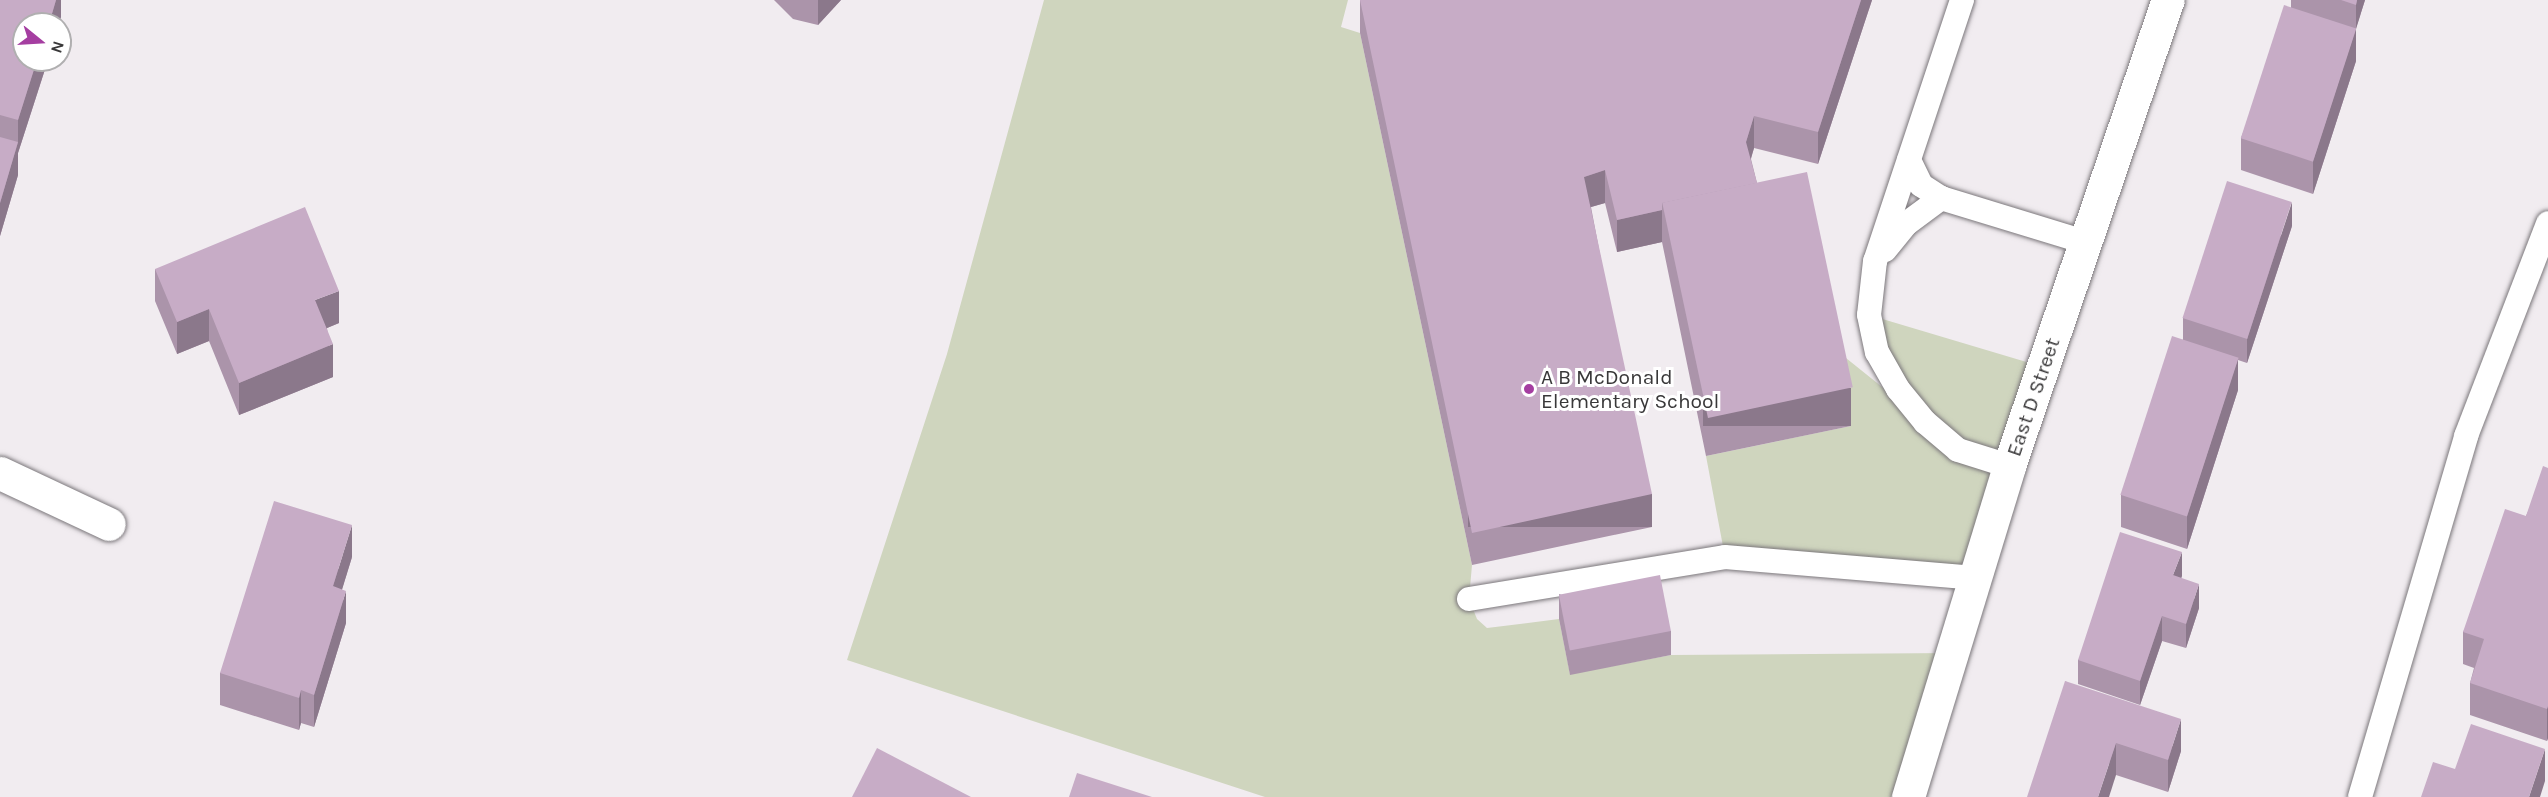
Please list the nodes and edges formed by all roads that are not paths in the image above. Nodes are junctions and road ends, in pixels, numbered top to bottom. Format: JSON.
{"nodes":[{"id":1,"x":1962,"y":0,"type":"edge"},
{"id":2,"x":2168,"y":0,"type":"edge"},
{"id":3,"x":1909,"y":160,"type":"junction"},
{"id":4,"x":1941,"y":198,"type":"junction"},
{"id":5,"x":2548,"y":223,"type":"edge"},
{"id":6,"x":2085,"y":242,"type":"junction"},
{"id":7,"x":1875,"y":261,"type":"junction"},
{"id":8,"x":2009,"y":466,"type":"junction"},
{"id":9,"x":0,"y":473,"type":"edge"},
{"id":10,"x":109,"y":524,"type":"dead end"},
{"id":11,"x":1974,"y":578,"type":"junction"},
{"id":12,"x":1469,"y":598,"type":"dead end"},
{"id":13,"x":1908,"y":797,"type":"edge"},
{"id":14,"x":2360,"y":797,"type":"edge"}],
"edges":[{"from":1,"to":3,"type":"lane"},
{"from":2,"to":6,"type":"street","name":"East D Street"},
{"from":3,"to":4,"type":"lane"},
{"from":3,"to":7,"type":"lane"},
{"from":4,"to":6,"type":"lane"},
{"from":4,"to":7,"type":"lane"},
{"from":5,"to":14,"type":"lane"},
{"from":6,"to":8,"type":"street","name":"East D Street"},
{"from":7,"to":8,"type":"lane"},
{"from":8,"to":11,"type":"street","name":"East D Street"},
{"from":9,"to":10,"type":"street"},
{"from":11,"to":12,"type":"lane"},
{"from":11,"to":13,"type":"street","name":"East D Street"}]}
